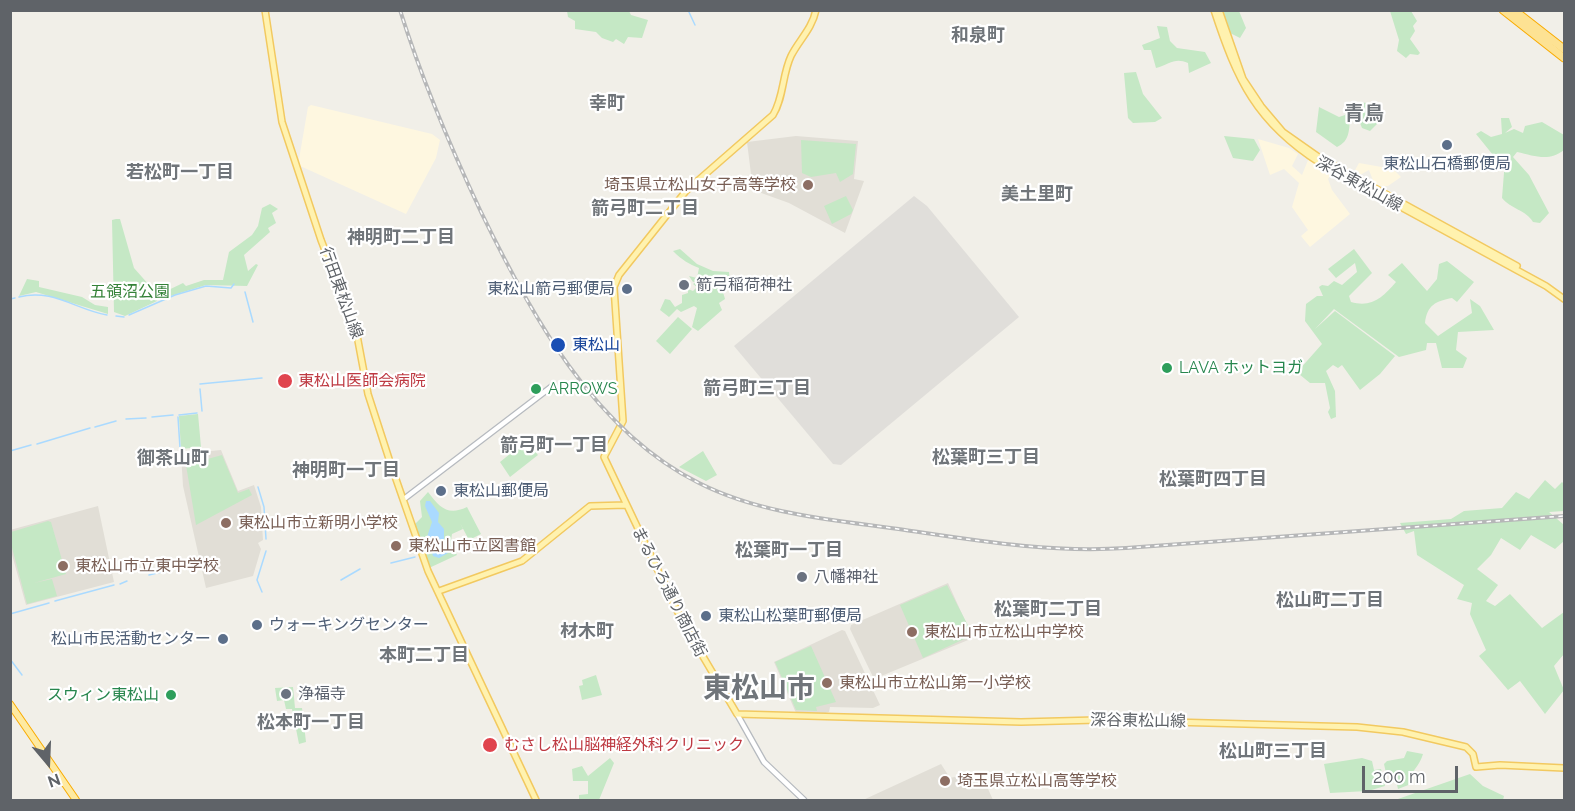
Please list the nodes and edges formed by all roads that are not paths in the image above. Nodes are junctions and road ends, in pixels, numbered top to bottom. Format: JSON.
{"nodes":[{"id":1,"x":266,"y":10,"type":"edge"},
{"id":2,"x":816,"y":10,"type":"edge"},
{"id":3,"x":1214,"y":10,"type":"edge"},
{"id":4,"x":1219,"y":10,"type":"edge"},
{"id":5,"x":1503,"y":10,"type":"edge"},
{"id":6,"x":1514,"y":10,"type":"edge"},
{"id":7,"x":1564,"y":49,"type":"edge"},
{"id":8,"x":1564,"y":58,"type":"edge"},
{"id":9,"x":1564,"y":297,"type":"edge"},
{"id":10,"x":551,"y":387,"type":"dead end"},
{"id":11,"x":404,"y":499,"type":"junction"},
{"id":12,"x":626,"y":506,"type":"junction"},
{"id":13,"x":439,"y":591,"type":"junction"},
{"id":14,"x":10,"y":704,"type":"edge"},
{"id":15,"x":10,"y":710,"type":"edge"},
{"id":16,"x":737,"y":714,"type":"junction"},
{"id":17,"x":1564,"y":768,"type":"edge"},
{"id":18,"x":74,"y":801,"type":"edge"},
{"id":19,"x":536,"y":801,"type":"edge"},
{"id":20,"x":804,"y":801,"type":"edge"}],
"edges":[{"from":1,"to":11,"type":"main road","name":"行田東松山線"},
{"from":2,"to":12,"type":"main road","name":"まるひろ通り商店街"},
{"from":3,"to":9,"type":"main road","name":"深谷東松山線"},
{"from":4,"to":9,"type":"main road","name":"深谷東松山線"},
{"from":5,"to":8,"type":"highway"},
{"from":6,"to":7,"type":"highway"},
{"from":10,"to":11,"type":"main road"},
{"from":11,"to":13,"type":"main road","name":"行田東松山線"},
{"from":12,"to":13,"type":"main road"},
{"from":12,"to":16,"type":"main road","name":"まるひろ通り商店街"},
{"from":13,"to":19,"type":"main road","name":"行田東松山線"},
{"from":14,"to":18,"type":"highway"},
{"from":15,"to":18,"type":"highway"},
{"from":16,"to":17,"type":"main road","name":"深谷東松山線"},
{"from":16,"to":20,"type":"main road"}]}
